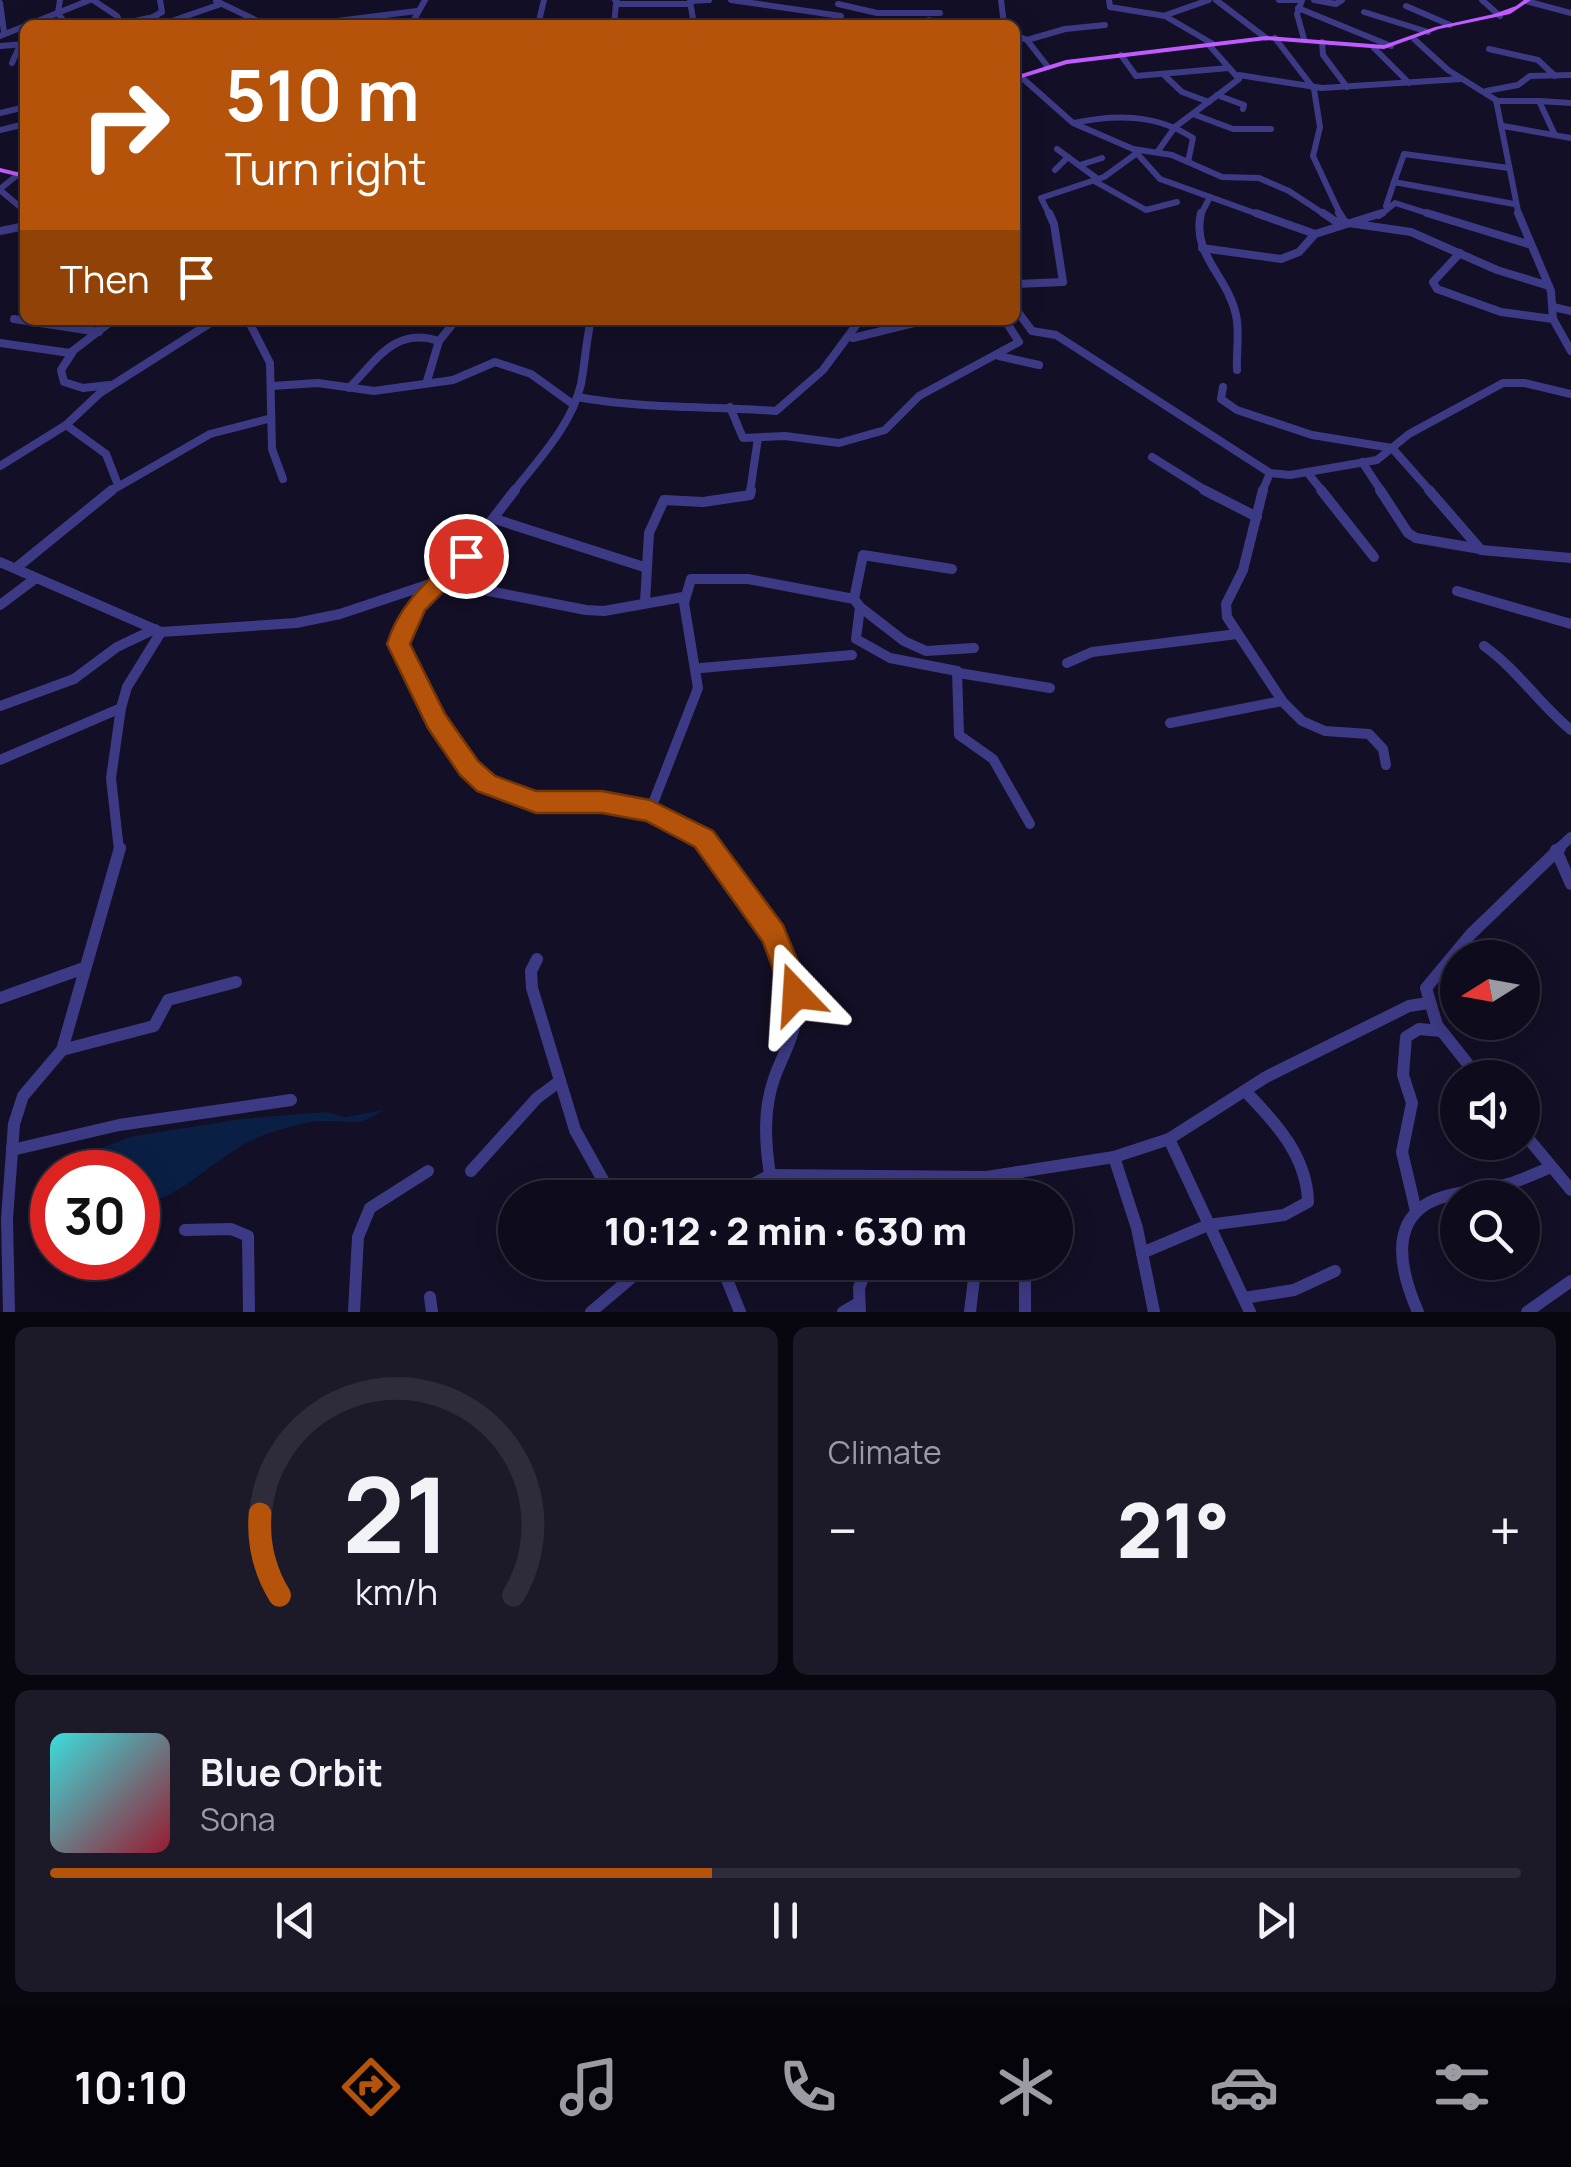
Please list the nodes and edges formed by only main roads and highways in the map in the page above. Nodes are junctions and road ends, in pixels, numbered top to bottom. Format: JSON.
{"nodes":[{"id":1,"x":1527,"y":1,"type":"edge"},
{"id":2,"x":1020,"y":76,"type":"edge"}],
"edges":[{"from":1,"to":2,"type":"main road"}]}
